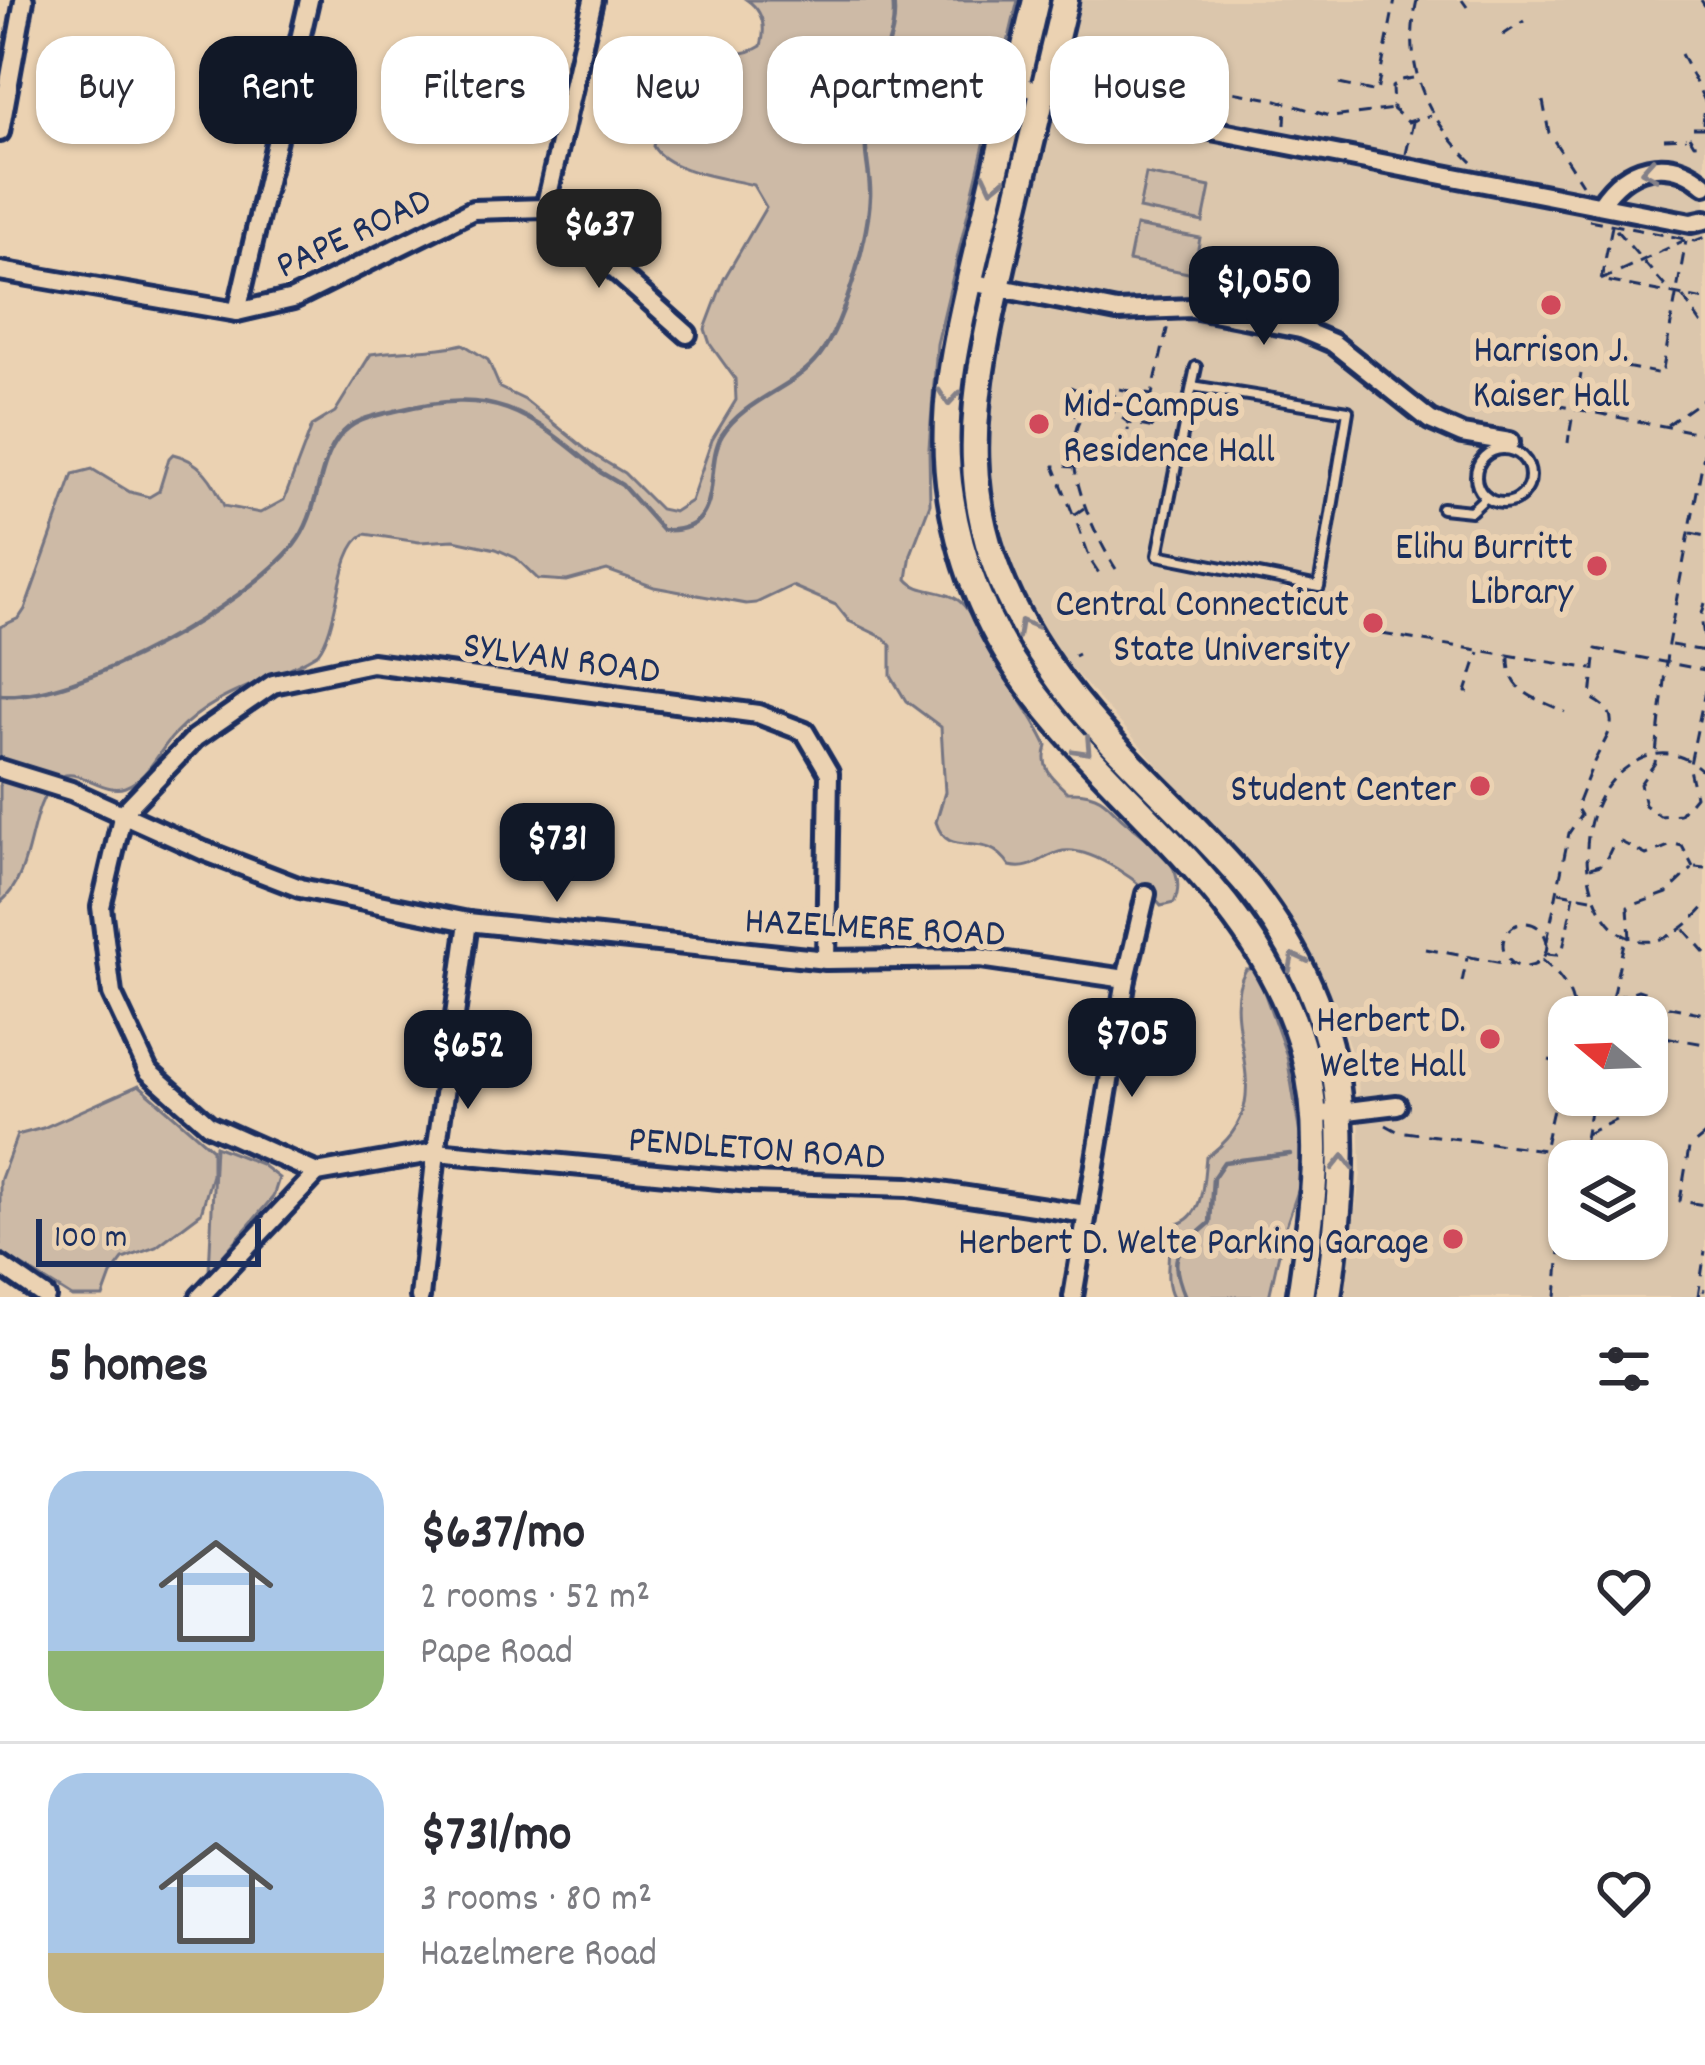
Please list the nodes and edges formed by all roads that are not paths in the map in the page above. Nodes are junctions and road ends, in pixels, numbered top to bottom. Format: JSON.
{"nodes":[{"id":1,"x":24,"y":0,"type":"edge"},
{"id":2,"x":310,"y":0,"type":"edge"},
{"id":3,"x":593,"y":0,"type":"edge"},
{"id":4,"x":1036,"y":0,"type":"edge"},
{"id":5,"x":1065,"y":0,"type":"edge"},
{"id":6,"x":1026,"y":42,"type":"edge"},
{"id":7,"x":1026,"y":87,"type":"edge"},
{"id":8,"x":1043,"y":91,"type":"junction"},
{"id":9,"x":0,"y":132,"type":"edge"},
{"id":10,"x":1002,"y":144,"type":"edge"},
{"id":11,"x":1705,"y":185,"type":"edge"},
{"id":12,"x":1601,"y":204,"type":"junction"},
{"id":13,"x":545,"y":208,"type":"junction"},
{"id":14,"x":1705,"y":220,"type":"edge"},
{"id":15,"x":0,"y":271,"type":"edge"},
{"id":16,"x":970,"y":282,"type":"junction"},
{"id":17,"x":997,"y":287,"type":"junction"},
{"id":18,"x":237,"y":312,"type":"junction"},
{"id":19,"x":688,"y":334,"type":"dead end"},
{"id":20,"x":1196,"y":368,"type":"dead end"},
{"id":21,"x":1192,"y":386,"type":"junction"},
{"id":22,"x":1509,"y":446,"type":"junction"},
{"id":23,"x":1486,"y":497,"type":"junction"},
{"id":24,"x":1442,"y":508,"type":"dead end"},
{"id":25,"x":0,"y":769,"type":"edge"},
{"id":26,"x":123,"y":813,"type":"junction"},
{"id":27,"x":1184,"y":817,"type":"junction"},
{"id":28,"x":1164,"y":835,"type":"junction"},
{"id":29,"x":1146,"y":895,"type":"dead end"},
{"id":30,"x":468,"y":922,"type":"junction"},
{"id":31,"x":826,"y":960,"type":"junction"},
{"id":32,"x":1126,"y":979,"type":"junction"},
{"id":33,"x":1397,"y":1105,"type":"dead end"},
{"id":34,"x":1342,"y":1112,"type":"junction"},
{"id":35,"x":1315,"y":1115,"type":"junction"},
{"id":36,"x":436,"y":1152,"type":"junction"},
{"id":37,"x":317,"y":1173,"type":"junction"},
{"id":38,"x":1086,"y":1214,"type":"junction"},
{"id":39,"x":0,"y":1265,"type":"edge"},
{"id":40,"x":46,"y":1297,"type":"edge"},
{"id":41,"x":200,"y":1297,"type":"edge"},
{"id":42,"x":420,"y":1297,"type":"edge"},
{"id":43,"x":1073,"y":1297,"type":"edge"},
{"id":44,"x":1300,"y":1297,"type":"edge"},
{"id":45,"x":1328,"y":1297,"type":"edge"}],
"edges":[{"from":1,"to":9,"type":"street"},
{"from":2,"to":18,"type":"street"},
{"from":3,"to":13,"type":"street"},
{"from":4,"to":6,"type":"main road"},
{"from":5,"to":8,"type":"main road"},
{"from":7,"to":8,"type":"street"},
{"from":8,"to":12,"type":"street"},
{"from":8,"to":17,"type":"main road"},
{"from":10,"to":16,"type":"main road","one_way":true},
{"from":11,"to":12,"type":"street","one_way":true},
{"from":12,"to":14,"type":"street"},
{"from":13,"to":18,"type":"street","name":"PAPE ROAD"},
{"from":13,"to":19,"type":"street"},
{"from":15,"to":18,"type":"street","name":"PAPE ROAD"},
{"from":16,"to":17,"type":"street"},
{"from":16,"to":28,"type":"main road","one_way":true},
{"from":17,"to":22,"type":"street"},
{"from":27,"to":17,"type":"main road","one_way":true},
{"from":20,"to":21,"type":"lane"},
{"from":21,"to":21,"type":"lane"},
{"from":22,"to":23,"type":"lane"},
{"from":22,"to":23,"type":"lane"},
{"from":23,"to":24,"type":"lane"},
{"from":25,"to":26,"type":"street","name":"HAZELMERE ROAD"},
{"from":26,"to":30,"type":"street","name":"HAZELMERE ROAD"},
{"from":26,"to":31,"type":"street","name":"SYLVAN ROAD"},
{"from":26,"to":37,"type":"street"},
{"from":27,"to":28,"type":"main road"},
{"from":34,"to":27,"type":"main road","one_way":true},
{"from":28,"to":35,"type":"main road"},
{"from":29,"to":32,"type":"street"},
{"from":30,"to":31,"type":"street","name":"HAZELMERE ROAD"},
{"from":30,"to":36,"type":"street"},
{"from":31,"to":32,"type":"street","name":"HAZELMERE ROAD"},
{"from":32,"to":38,"type":"street"},
{"from":33,"to":34,"type":"street"},
{"from":34,"to":35,"type":"street"},
{"from":45,"to":34,"type":"main road","one_way":true},
{"from":35,"to":44,"type":"main road"},
{"from":36,"to":37,"type":"street","name":"PENDLETON ROAD"},
{"from":36,"to":38,"type":"street","name":"PENDLETON ROAD"},
{"from":36,"to":42,"type":"street"},
{"from":37,"to":41,"type":"street"},
{"from":38,"to":43,"type":"street"},
{"from":39,"to":40,"type":"street"}]}
